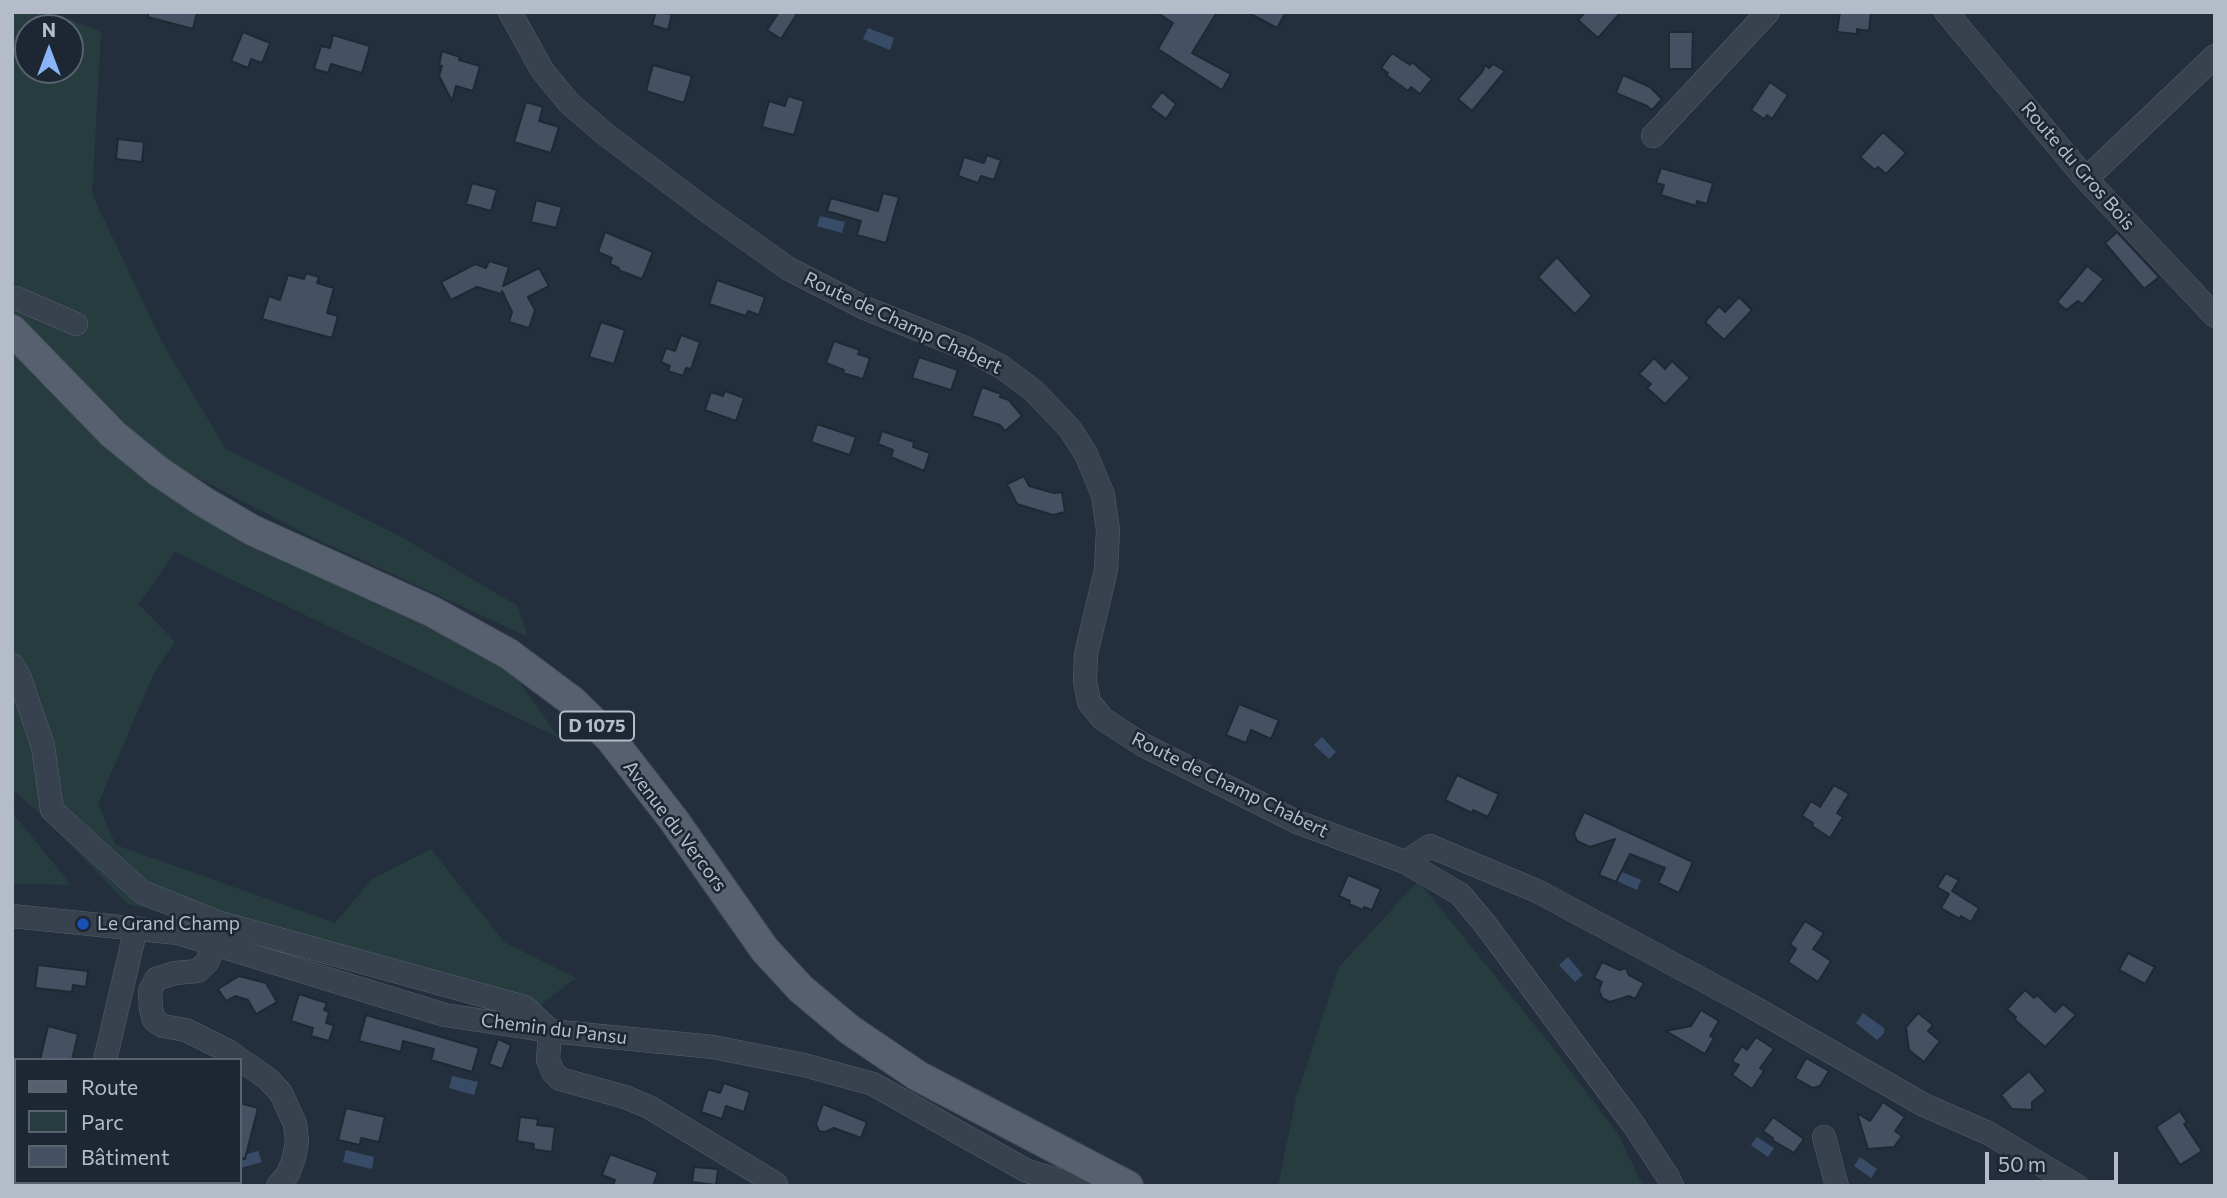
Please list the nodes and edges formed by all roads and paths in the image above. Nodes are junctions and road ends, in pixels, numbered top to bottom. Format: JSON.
{"nodes":[{"id":1,"x":510,"y":12,"type":"edge"},
{"id":2,"x":1768,"y":12,"type":"edge"},
{"id":3,"x":1946,"y":12,"type":"edge"},
{"id":4,"x":2215,"y":55,"type":"edge"},
{"id":5,"x":1653,"y":136,"type":"dead end"},
{"id":6,"x":2086,"y":179,"type":"junction"},
{"id":7,"x":12,"y":299,"type":"edge"},
{"id":8,"x":2215,"y":316,"type":"edge"},
{"id":9,"x":76,"y":324,"type":"dead end"},
{"id":10,"x":12,"y":330,"type":"edge"},
{"id":11,"x":12,"y":665,"type":"edge"},
{"id":12,"x":1405,"y":862,"type":"junction"},
{"id":13,"x":12,"y":916,"type":"edge"},
{"id":14,"x":136,"y":928,"type":"junction"},
{"id":15,"x":215,"y":943,"type":"junction"},
{"id":16,"x":551,"y":1031,"type":"junction"},
{"id":17,"x":105,"y":1058,"type":"edge"},
{"id":18,"x":238,"y":1058,"type":"edge"},
{"id":19,"x":242,"y":1061,"type":"edge"},
{"id":20,"x":1824,"y":1137,"type":"dead end"},
{"id":21,"x":776,"y":1184,"type":"dead end"},
{"id":22,"x":1124,"y":1185,"type":"edge"},
{"id":23,"x":278,"y":1186,"type":"edge"},
{"id":24,"x":1079,"y":1186,"type":"edge"},
{"id":25,"x":1672,"y":1186,"type":"edge"},
{"id":26,"x":1837,"y":1186,"type":"edge"},
{"id":27,"x":2077,"y":1186,"type":"edge"}],
"edges":[{"from":1,"to":12,"type":"street","name":"Route de Champ Chabert"},
{"from":2,"to":5,"type":"street"},
{"from":3,"to":6,"type":"street","name":"Route du Gros Bois"},
{"from":4,"to":6,"type":"street"},
{"from":6,"to":8,"type":"street","name":"Route du Gros Bois"},
{"from":7,"to":9,"type":"street"},
{"from":10,"to":22,"type":"main road","name":"Avenue du Vercors","number":"D 1075"},
{"from":11,"to":16,"type":"street"},
{"from":12,"to":25,"type":"street","name":"Route de Champ Chabert"},
{"from":12,"to":27,"type":"street"},
{"from":13,"to":14,"type":"street","name":"Chemin du Pansu"},
{"from":14,"to":15,"type":"street","name":"Chemin du Pansu"},
{"from":14,"to":17,"type":"street"},
{"from":15,"to":16,"type":"street","name":"Chemin du Pansu"},
{"from":15,"to":18,"type":"street"},
{"from":16,"to":21,"type":"street"},
{"from":16,"to":24,"type":"street","name":"Chemin du Pansu"},
{"from":19,"to":23,"type":"street"},
{"from":20,"to":26,"type":"street"}]}
